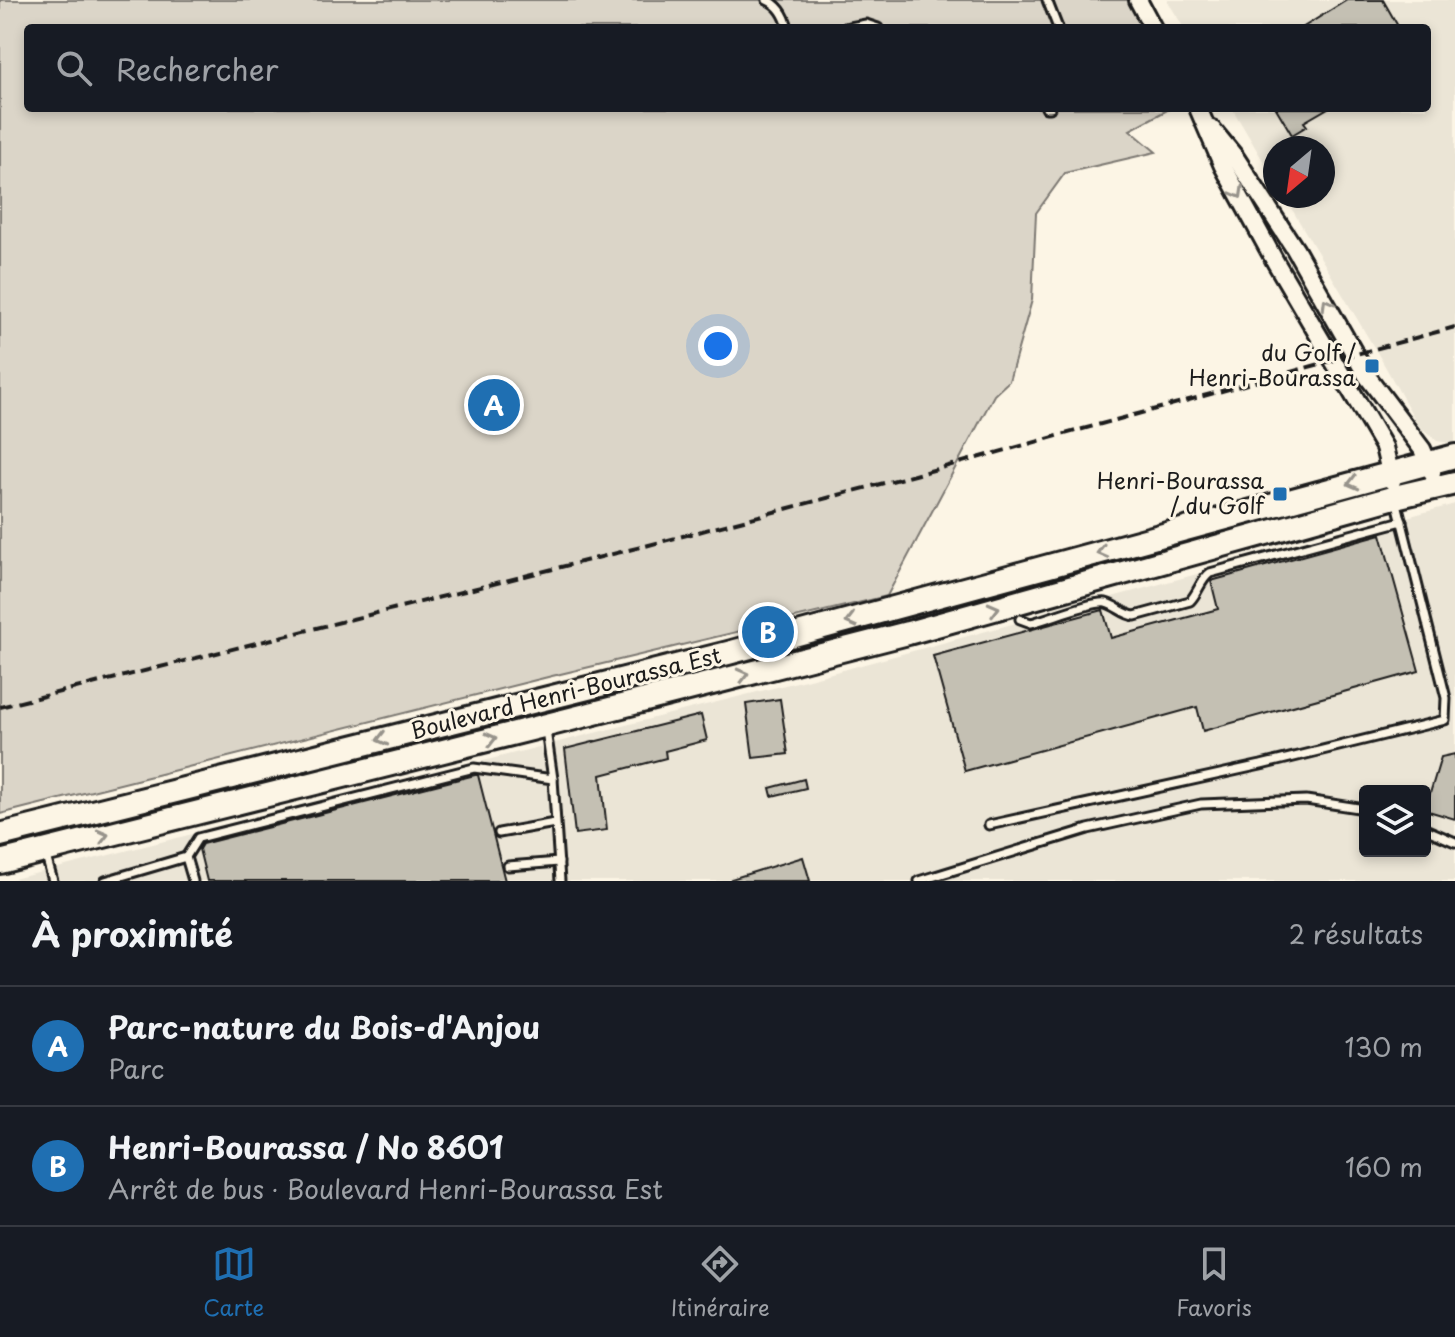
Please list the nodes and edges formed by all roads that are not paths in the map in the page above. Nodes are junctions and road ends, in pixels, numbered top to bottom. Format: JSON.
{"nodes":[{"id":1,"x":767,"y":0,"type":"edge"},
{"id":2,"x":1047,"y":0,"type":"edge"},
{"id":3,"x":1138,"y":0,"type":"edge"},
{"id":4,"x":786,"y":24,"type":"edge"},
{"id":5,"x":1056,"y":24,"type":"edge"},
{"id":6,"x":1151,"y":24,"type":"edge"},
{"id":7,"x":1202,"y":115,"type":"edge"},
{"id":8,"x":1455,"y":456,"type":"edge"},
{"id":9,"x":1428,"y":464,"type":"junction"},
{"id":10,"x":1391,"y":473,"type":"junction"},
{"id":11,"x":1447,"y":485,"type":"edge"},
{"id":12,"x":1395,"y":497,"type":"junction"},
{"id":13,"x":1402,"y":521,"type":"junction"},
{"id":14,"x":898,"y":608,"type":"junction"},
{"id":15,"x":1020,"y":619,"type":"dead end"},
{"id":16,"x":908,"y":633,"type":"junction"},
{"id":17,"x":559,"y":694,"type":"junction"},
{"id":18,"x":556,"y":723,"type":"junction"},
{"id":19,"x":553,"y":779,"type":"junction"},
{"id":20,"x":286,"y":790,"type":"junction"},
{"id":21,"x":1359,"y":808,"type":"edge"},
{"id":22,"x":293,"y":813,"type":"junction"},
{"id":23,"x":555,"y":823,"type":"junction"},
{"id":24,"x":47,"y":824,"type":"junction"},
{"id":25,"x":989,"y":825,"type":"dead end"},
{"id":26,"x":1431,"y":832,"type":"edge"},
{"id":27,"x":499,"y":833,"type":"dead end"},
{"id":28,"x":0,"y":835,"type":"edge"},
{"id":29,"x":1455,"y":842,"type":"edge"},
{"id":30,"x":50,"y":849,"type":"junction"},
{"id":31,"x":186,"y":857,"type":"junction"},
{"id":32,"x":0,"y":862,"type":"edge"},
{"id":33,"x":559,"y":862,"type":"junction"},
{"id":34,"x":508,"y":866,"type":"dead end"},
{"id":35,"x":53,"y":881,"type":"edge"},
{"id":36,"x":105,"y":881,"type":"edge"},
{"id":37,"x":193,"y":881,"type":"edge"},
{"id":38,"x":560,"y":881,"type":"edge"},
{"id":39,"x":919,"y":881,"type":"edge"}],
"edges":[{"from":1,"to":4,"type":"lane"},
{"from":2,"to":5,"type":"lane"},
{"from":3,"to":6,"type":"street"},
{"from":9,"to":7,"type":"street","one_way":true},
{"from":7,"to":10,"type":"street","one_way":true},
{"from":8,"to":9,"type":"main road","name":"Boulevard Henri-Bourassa Est"},
{"from":9,"to":10,"type":"main road","name":"Boulevard Henri-Bourassa Est"},
{"from":9,"to":11,"type":"street"},
{"from":10,"to":12,"type":"street"},
{"from":10,"to":14,"type":"main road","name":"Boulevard Henri-Bourassa Est","one_way":true},
{"from":11,"to":12,"type":"main road","name":"Boulevard Henri-Bourassa Est"},
{"from":12,"to":13,"type":"lane"},
{"from":16,"to":12,"type":"main road","name":"Boulevard Henri-Bourassa Est","one_way":true},
{"from":13,"to":15,"type":"lane"},
{"from":13,"to":25,"type":"lane"},
{"from":14,"to":16,"type":"lane"},
{"from":14,"to":17,"type":"main road","name":"Boulevard Henri-Bourassa Est","one_way":true},
{"from":18,"to":16,"type":"main road","name":"Boulevard Henri-Bourassa Est","one_way":true},
{"from":17,"to":18,"type":"lane"},
{"from":17,"to":24,"type":"main road","name":"Boulevard Henri-Bourassa Est","one_way":true},
{"from":18,"to":19,"type":"lane"},
{"from":20,"to":18,"type":"main road","name":"Boulevard Henri-Bourassa Est","one_way":true},
{"from":19,"to":22,"type":"lane"},
{"from":19,"to":23,"type":"lane"},
{"from":20,"to":22,"type":"lane"},
{"from":30,"to":20,"type":"main road","name":"Boulevard Henri-Bourassa Est","one_way":true},
{"from":21,"to":39,"type":"lane"},
{"from":22,"to":31,"type":"lane"},
{"from":23,"to":27,"type":"lane"},
{"from":23,"to":33,"type":"lane"},
{"from":24,"to":28,"type":"main road","name":"Boulevard Henri-Bourassa Est"},
{"from":24,"to":30,"type":"lane"},
{"from":26,"to":29,"type":"lane"},
{"from":30,"to":32,"type":"main road","name":"Boulevard Henri-Bourassa Est"},
{"from":30,"to":35,"type":"lane"},
{"from":31,"to":36,"type":"lane"},
{"from":31,"to":37,"type":"lane"},
{"from":33,"to":34,"type":"lane"},
{"from":33,"to":38,"type":"lane"}]}
